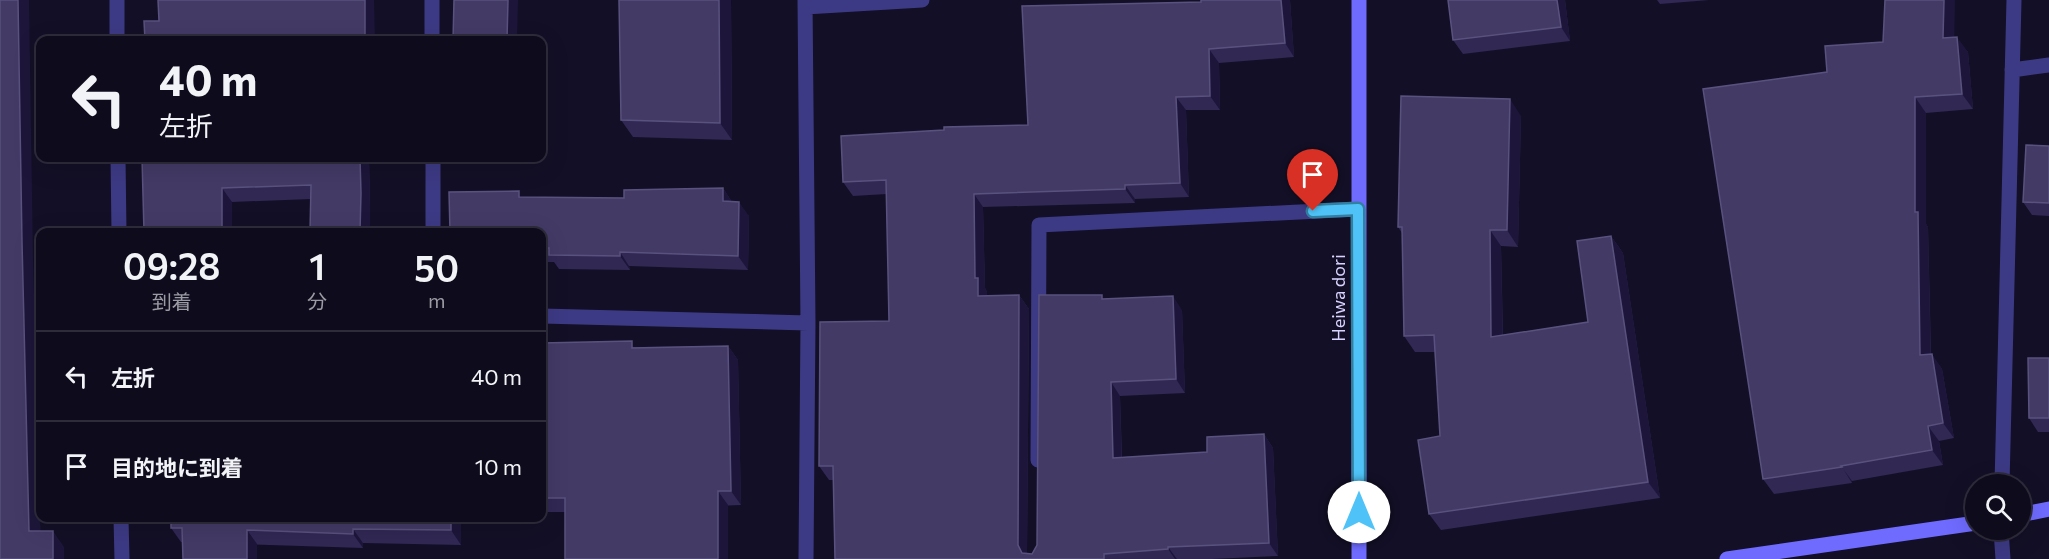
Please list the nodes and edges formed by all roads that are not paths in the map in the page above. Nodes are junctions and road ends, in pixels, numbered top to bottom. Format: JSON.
{"nodes":[{"id":1,"x":117,"y":0,"type":"edge"},
{"id":2,"x":432,"y":0,"type":"edge"},
{"id":3,"x":922,"y":0,"type":"edge"},
{"id":4,"x":1359,"y":0,"type":"edge"},
{"id":5,"x":2014,"y":0,"type":"edge"},
{"id":6,"x":805,"y":4,"type":"edge"},
{"id":7,"x":117,"y":36,"type":"edge"},
{"id":8,"x":432,"y":36,"type":"edge"},
{"id":9,"x":2049,"y":65,"type":"edge"},
{"id":10,"x":2012,"y":70,"type":"junction"},
{"id":11,"x":118,"y":162,"type":"edge"},
{"id":12,"x":433,"y":162,"type":"edge"},
{"id":13,"x":1358,"y":209,"type":"junction"},
{"id":14,"x":119,"y":228,"type":"edge"},
{"id":15,"x":433,"y":228,"type":"edge"},
{"id":16,"x":546,"y":316,"type":"edge"},
{"id":17,"x":808,"y":323,"type":"junction"},
{"id":18,"x":2002,"y":474,"type":"edge"},
{"id":19,"x":1038,"y":476,"type":"edge"},
{"id":20,"x":2049,"y":509,"type":"edge"},
{"id":21,"x":2031,"y":513,"type":"edge"},
{"id":22,"x":121,"y":522,"type":"edge"},
{"id":23,"x":1965,"y":525,"type":"edge"},
{"id":24,"x":2002,"y":540,"type":"edge"},
{"id":25,"x":122,"y":559,"type":"edge"},
{"id":26,"x":806,"y":559,"type":"edge"},
{"id":27,"x":1359,"y":559,"type":"edge"},
{"id":28,"x":1727,"y":559,"type":"edge"},
{"id":29,"x":2003,"y":559,"type":"edge"}],
"edges":[{"from":1,"to":7,"type":"street"},
{"from":2,"to":8,"type":"street"},
{"from":3,"to":6,"type":"street"},
{"from":4,"to":13,"type":"street","name":"Heiwa dori"},
{"from":5,"to":10,"type":"street"},
{"from":6,"to":17,"type":"street"},
{"from":9,"to":10,"type":"street"},
{"from":10,"to":18,"type":"street"},
{"from":11,"to":14,"type":"street"},
{"from":12,"to":15,"type":"street"},
{"from":13,"to":19,"type":"street"},
{"from":13,"to":27,"type":"street","name":"Heiwa dori"},
{"from":16,"to":17,"type":"street"},
{"from":17,"to":26,"type":"street"},
{"from":20,"to":21,"type":"street"},
{"from":22,"to":25,"type":"street"},
{"from":23,"to":28,"type":"street"},
{"from":24,"to":29,"type":"street"}]}
